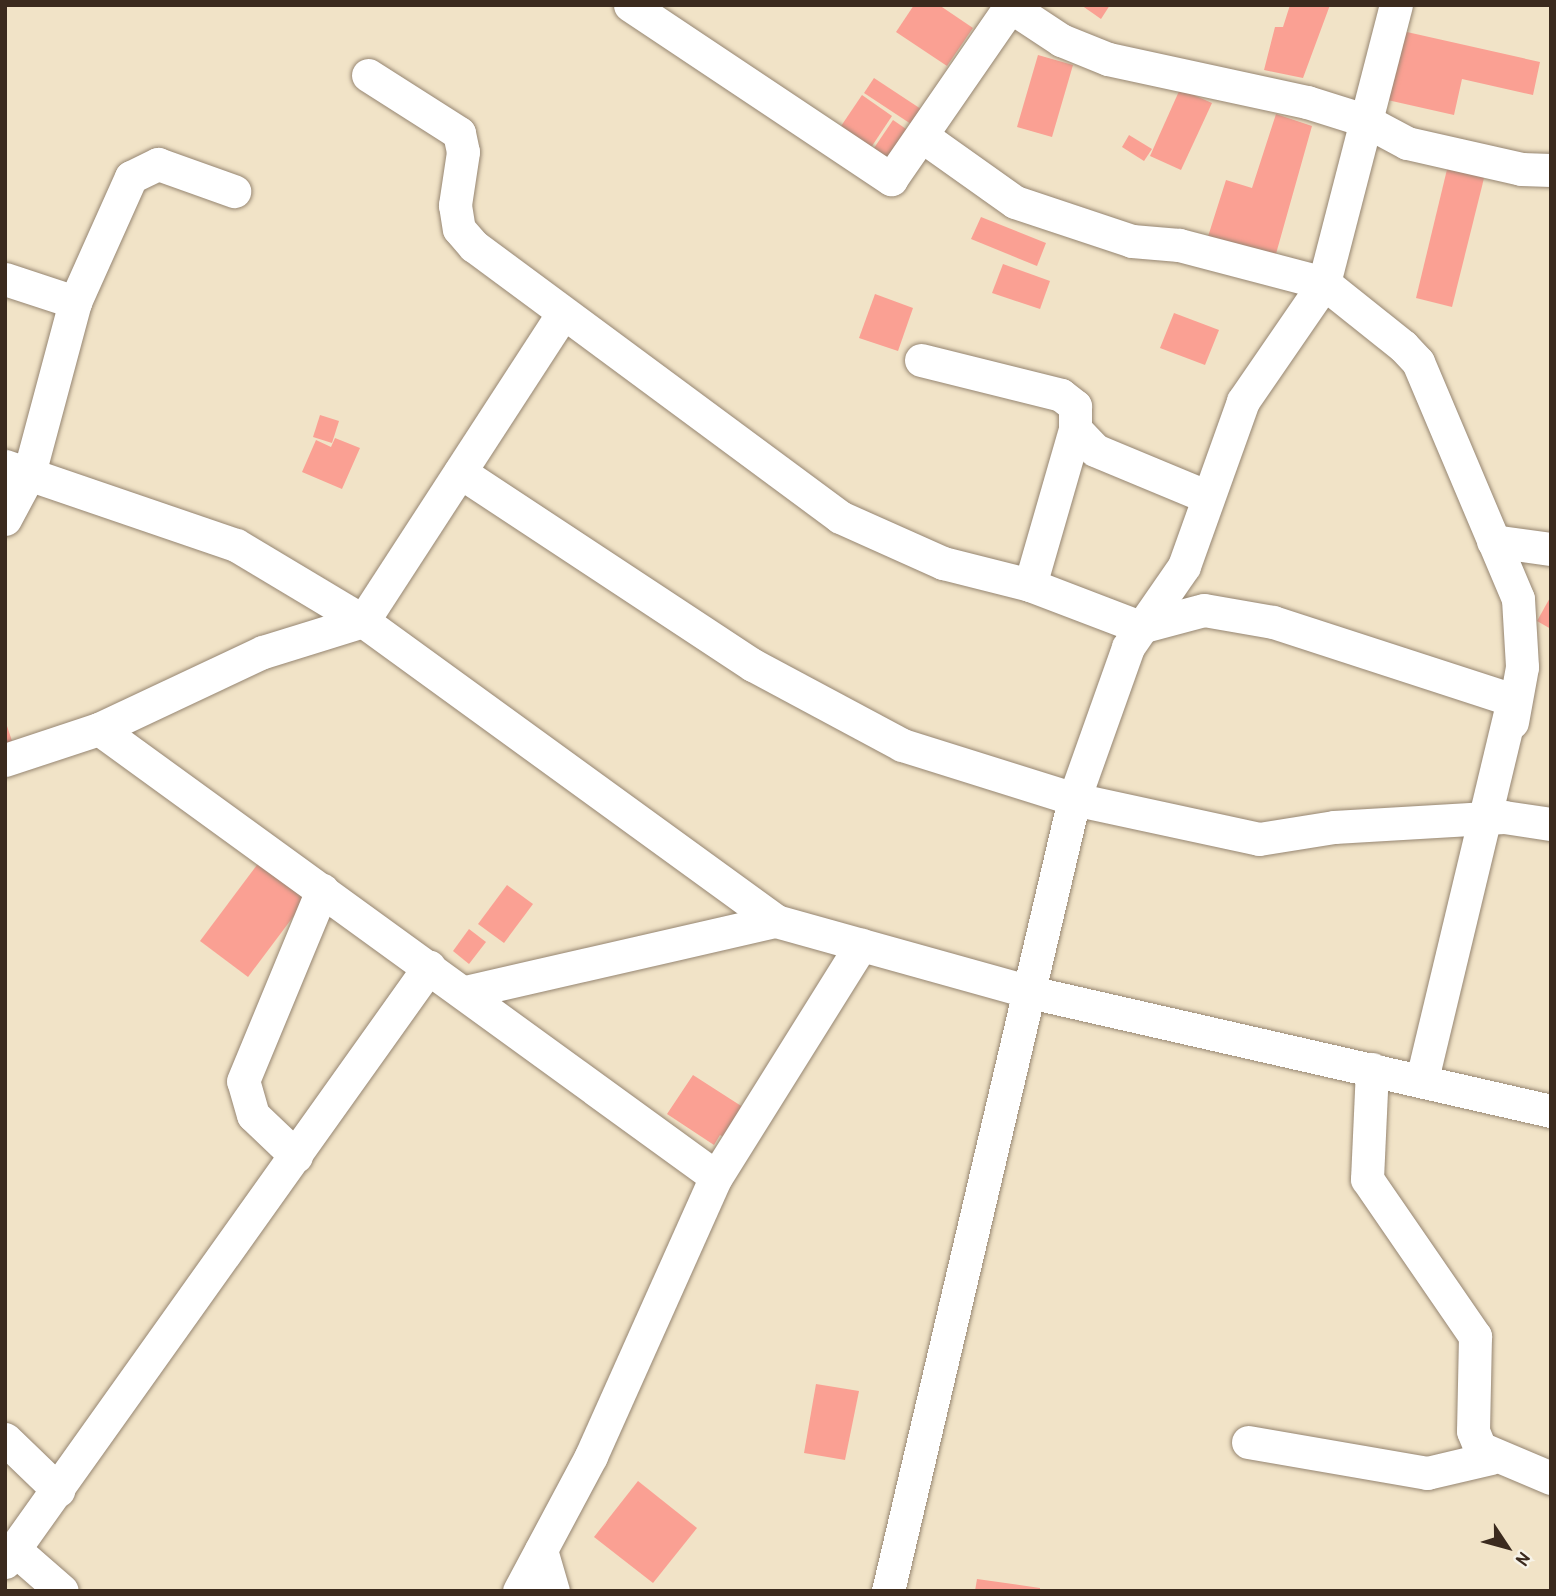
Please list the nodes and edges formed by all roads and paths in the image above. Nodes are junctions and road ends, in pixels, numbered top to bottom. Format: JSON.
{"nodes":[{"id":1,"x":630,"y":5,"type":"edge"},
{"id":2,"x":1396,"y":5,"type":"edge"},
{"id":3,"x":1010,"y":6,"type":"edge"},
{"id":4,"x":368,"y":75,"type":"dead end"},
{"id":5,"x":1364,"y":120,"type":"junction"},
{"id":6,"x":922,"y":136,"type":"junction"},
{"id":7,"x":1551,"y":170,"type":"edge"},
{"id":8,"x":234,"y":191,"type":"dead end"},
{"id":9,"x":5,"y":279,"type":"edge"},
{"id":10,"x":1324,"y":284,"type":"junction"},
{"id":11,"x":75,"y":302,"type":"junction"},
{"id":12,"x":562,"y":315,"type":"junction"},
{"id":13,"x":921,"y":360,"type":"dead end"},
{"id":14,"x":1075,"y":429,"type":"junction"},
{"id":15,"x":17,"y":470,"type":"edge"},
{"id":16,"x":460,"y":472,"type":"junction"},
{"id":17,"x":1209,"y":497,"type":"junction"},
{"id":18,"x":5,"y":519,"type":"edge"},
{"id":19,"x":1493,"y":541,"type":"junction"},
{"id":20,"x":1551,"y":549,"type":"edge"},
{"id":21,"x":1030,"y":585,"type":"junction"},
{"id":22,"x":363,"y":621,"type":"junction"},
{"id":23,"x":1140,"y":627,"type":"junction"},
{"id":24,"x":1513,"y":701,"type":"junction"},
{"id":25,"x":99,"y":729,"type":"junction"},
{"id":26,"x":5,"y":760,"type":"edge"},
{"id":27,"x":1074,"y":799,"type":"junction"},
{"id":28,"x":1495,"y":818,"type":"junction"},
{"id":29,"x":1551,"y":824,"type":"edge"},
{"id":30,"x":322,"y":890,"type":"junction"},
{"id":31,"x":776,"y":922,"type":"junction"},
{"id":32,"x":861,"y":945,"type":"junction"},
{"id":33,"x":429,"y":967,"type":"junction"},
{"id":34,"x":465,"y":992,"type":"junction"},
{"id":35,"x":1030,"y":992,"type":"junction"},
{"id":36,"x":1372,"y":1069,"type":"junction"},
{"id":37,"x":1422,"y":1080,"type":"junction"},
{"id":38,"x":1551,"y":1111,"type":"edge"},
{"id":39,"x":296,"y":1156,"type":"junction"},
{"id":40,"x":716,"y":1177,"type":"junction"},
{"id":41,"x":5,"y":1439,"type":"edge"},
{"id":42,"x":1248,"y":1442,"type":"dead end"},
{"id":43,"x":1491,"y":1458,"type":"junction"},
{"id":44,"x":1551,"y":1478,"type":"edge"},
{"id":45,"x":58,"y":1490,"type":"junction"},
{"id":46,"x":541,"y":1550,"type":"junction"},
{"id":47,"x":10,"y":1556,"type":"edge"},
{"id":48,"x":62,"y":1591,"type":"edge"},
{"id":49,"x":519,"y":1591,"type":"edge"},
{"id":50,"x":554,"y":1591,"type":"edge"},
{"id":51,"x":888,"y":1591,"type":"edge"}],
"edges":[{"from":1,"to":6,"type":"street"},
{"from":2,"to":5,"type":"street"},
{"from":3,"to":5,"type":"street"},
{"from":3,"to":6,"type":"street"},
{"from":4,"to":12,"type":"street"},
{"from":5,"to":7,"type":"street"},
{"from":5,"to":10,"type":"street"},
{"from":6,"to":10,"type":"street"},
{"from":8,"to":11,"type":"street"},
{"from":9,"to":11,"type":"street"},
{"from":10,"to":17,"type":"street"},
{"from":10,"to":19,"type":"street"},
{"from":11,"to":15,"type":"street"},
{"from":12,"to":16,"type":"street"},
{"from":12,"to":21,"type":"street"},
{"from":13,"to":14,"type":"street"},
{"from":14,"to":17,"type":"street"},
{"from":14,"to":21,"type":"street"},
{"from":15,"to":18,"type":"street"},
{"from":15,"to":22,"type":"street"},
{"from":16,"to":22,"type":"street"},
{"from":16,"to":27,"type":"street"},
{"from":17,"to":23,"type":"street"},
{"from":19,"to":20,"type":"street"},
{"from":19,"to":24,"type":"street"},
{"from":21,"to":23,"type":"street"},
{"from":22,"to":25,"type":"street"},
{"from":22,"to":31,"type":"street"},
{"from":23,"to":24,"type":"street"},
{"from":23,"to":27,"type":"street"},
{"from":24,"to":28,"type":"street"},
{"from":25,"to":26,"type":"street"},
{"from":25,"to":30,"type":"street"},
{"from":27,"to":28,"type":"street"},
{"from":27,"to":35,"type":"street"},
{"from":28,"to":29,"type":"street"},
{"from":28,"to":37,"type":"street"},
{"from":30,"to":33,"type":"street"},
{"from":30,"to":39,"type":"street"},
{"from":31,"to":32,"type":"street"},
{"from":31,"to":34,"type":"street"},
{"from":32,"to":35,"type":"street"},
{"from":32,"to":40,"type":"street"},
{"from":33,"to":34,"type":"street"},
{"from":33,"to":39,"type":"street"},
{"from":34,"to":40,"type":"street"},
{"from":35,"to":36,"type":"street"},
{"from":35,"to":51,"type":"street"},
{"from":36,"to":37,"type":"street"},
{"from":36,"to":43,"type":"street"},
{"from":37,"to":38,"type":"street"},
{"from":39,"to":45,"type":"street"},
{"from":40,"to":46,"type":"street"},
{"from":41,"to":45,"type":"street"},
{"from":42,"to":43,"type":"street"},
{"from":43,"to":44,"type":"street"},
{"from":45,"to":47,"type":"street"},
{"from":46,"to":49,"type":"street"},
{"from":46,"to":50,"type":"street"},
{"from":47,"to":48,"type":"street"}]}
